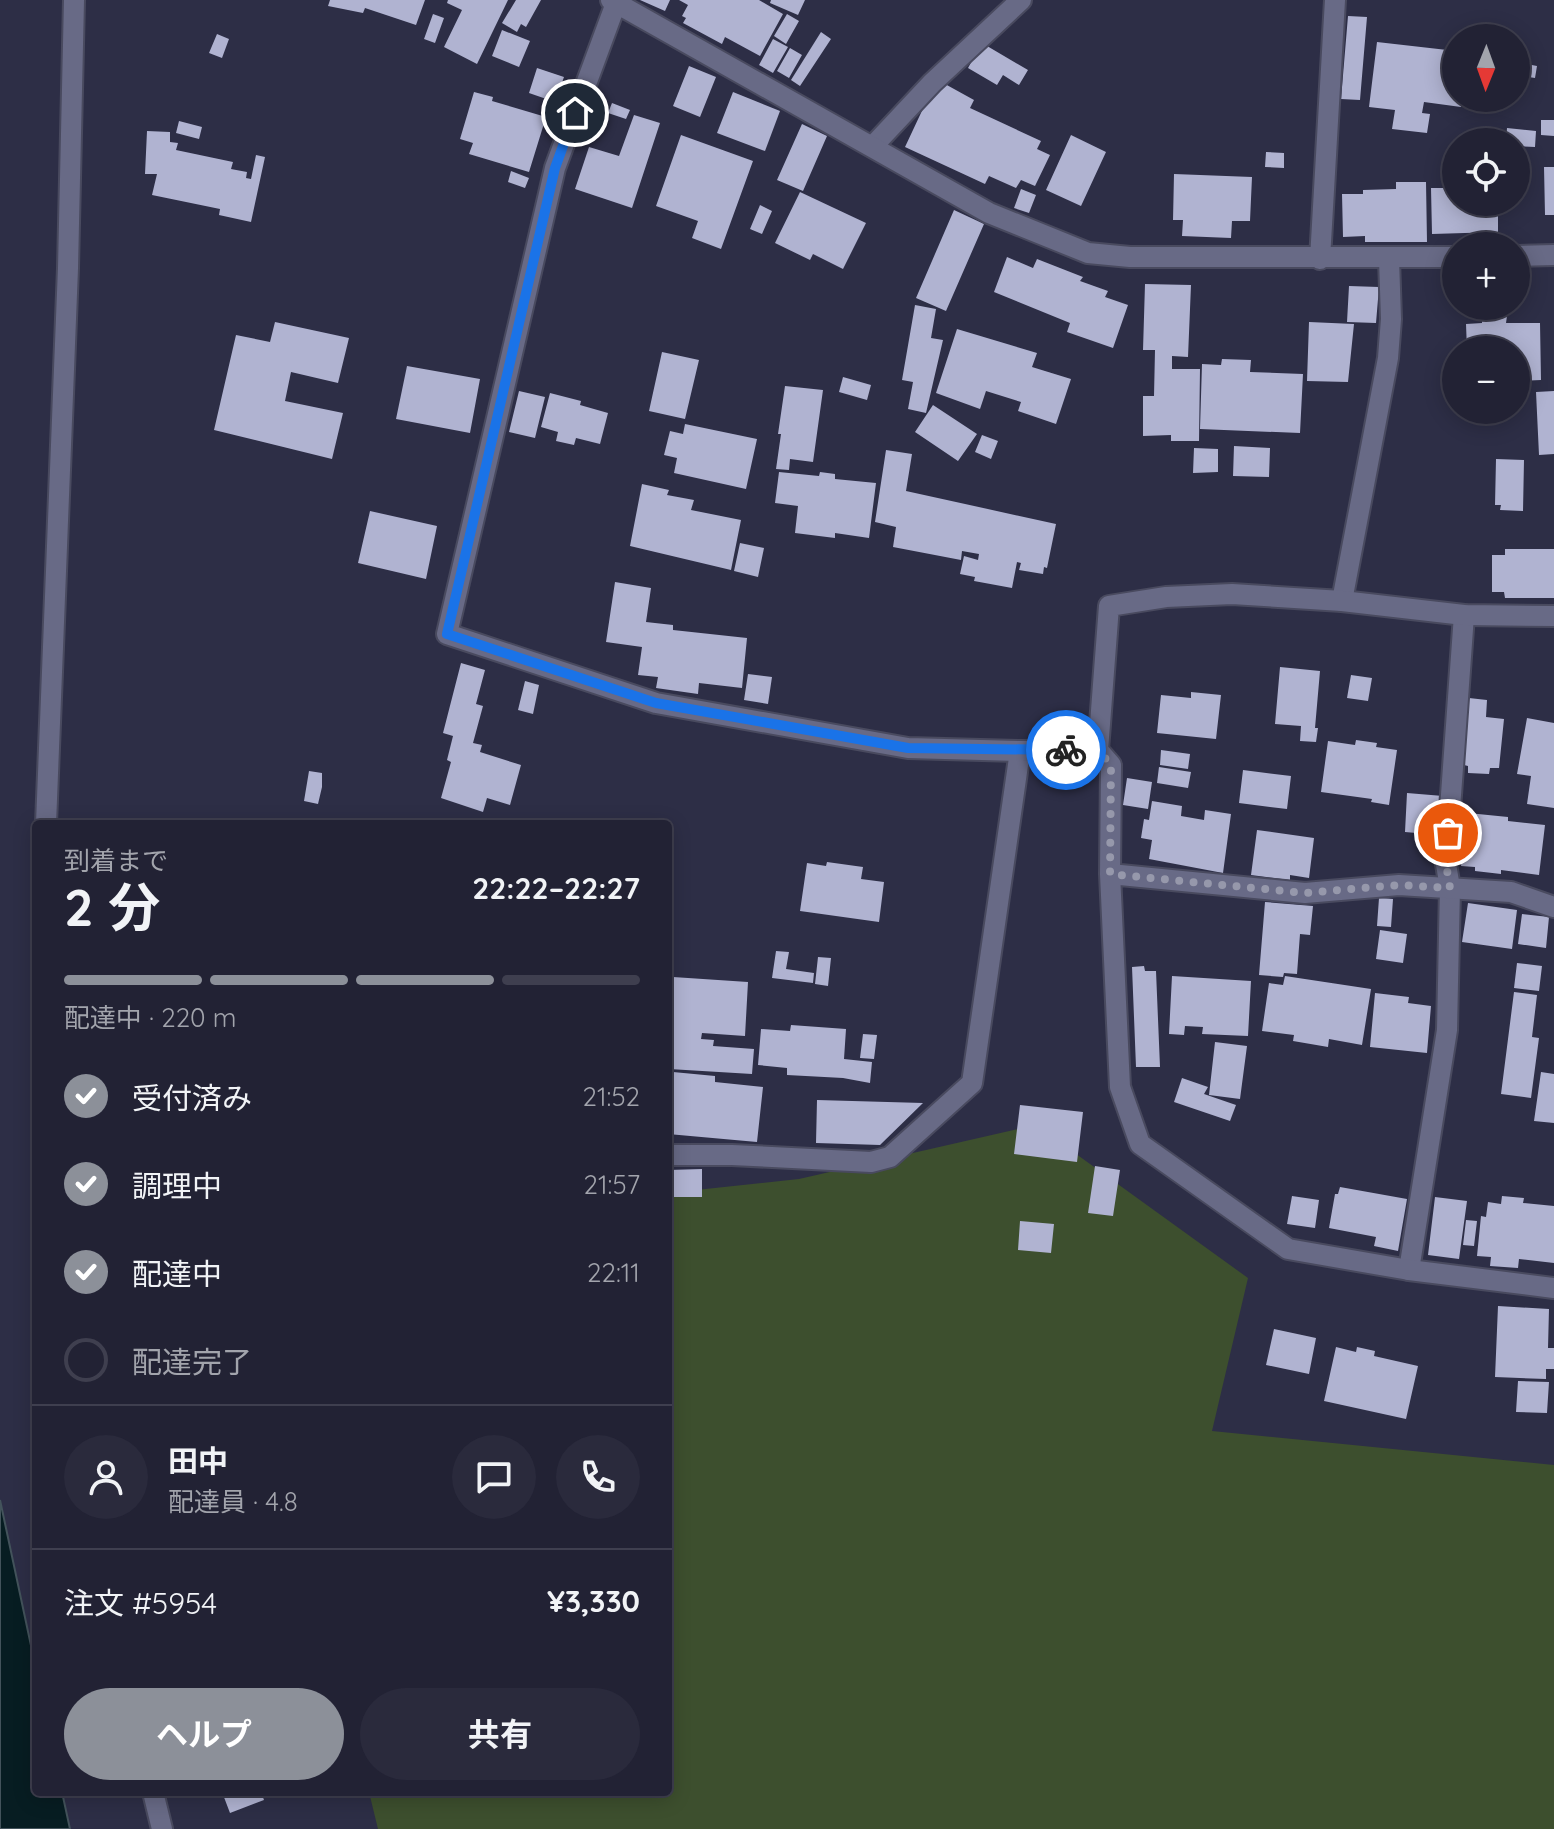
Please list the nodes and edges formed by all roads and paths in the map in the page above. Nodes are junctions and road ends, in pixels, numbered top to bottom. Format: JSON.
{"nodes":[{"id":1,"x":1021,"y":0,"type":"edge"},
{"id":2,"x":1335,"y":0,"type":"edge"},
{"id":3,"x":613,"y":1,"type":"edge"},
{"id":4,"x":74,"y":2,"type":"edge"},
{"id":5,"x":873,"y":146,"type":"junction"},
{"id":6,"x":1554,"y":255,"type":"edge"},
{"id":7,"x":1530,"y":256,"type":"edge"},
{"id":8,"x":1442,"y":257,"type":"edge"},
{"id":9,"x":1320,"y":259,"type":"junction"},
{"id":10,"x":1389,"y":259,"type":"junction"},
{"id":11,"x":1342,"y":601,"type":"junction"},
{"id":12,"x":1464,"y":615,"type":"junction"},
{"id":13,"x":1554,"y":616,"type":"edge"},
{"id":14,"x":1098,"y":750,"type":"junction"},
{"id":15,"x":1020,"y":751,"type":"junction"},
{"id":16,"x":46,"y":820,"type":"edge"},
{"id":17,"x":1110,"y":874,"type":"junction"},
{"id":18,"x":1450,"y":888,"type":"junction"},
{"id":19,"x":1554,"y":907,"type":"edge"},
{"id":20,"x":672,"y":1155,"type":"edge"},
{"id":21,"x":1409,"y":1270,"type":"junction"},
{"id":22,"x":1554,"y":1288,"type":"edge"},
{"id":23,"x":154,"y":1796,"type":"edge"},
{"id":24,"x":162,"y":1829,"type":"edge"}],
"edges":[{"from":1,"to":5,"type":"street"},
{"from":2,"to":9,"type":"street"},
{"from":3,"to":5,"type":"street"},
{"from":3,"to":15,"type":"street"},
{"from":4,"to":16,"type":"street"},
{"from":5,"to":9,"type":"street"},
{"from":6,"to":7,"type":"street"},
{"from":8,"to":10,"type":"street"},
{"from":9,"to":10,"type":"street"},
{"from":10,"to":11,"type":"street"},
{"from":11,"to":12,"type":"street"},
{"from":11,"to":14,"type":"street"},
{"from":12,"to":13,"type":"street"},
{"from":12,"to":18,"type":"street"},
{"from":14,"to":15,"type":"street"},
{"from":14,"to":17,"type":"street"},
{"from":15,"to":20,"type":"street"},
{"from":17,"to":18,"type":"street"},
{"from":17,"to":21,"type":"street"},
{"from":18,"to":19,"type":"street"},
{"from":18,"to":21,"type":"street"},
{"from":21,"to":22,"type":"street"},
{"from":23,"to":24,"type":"street"}]}
